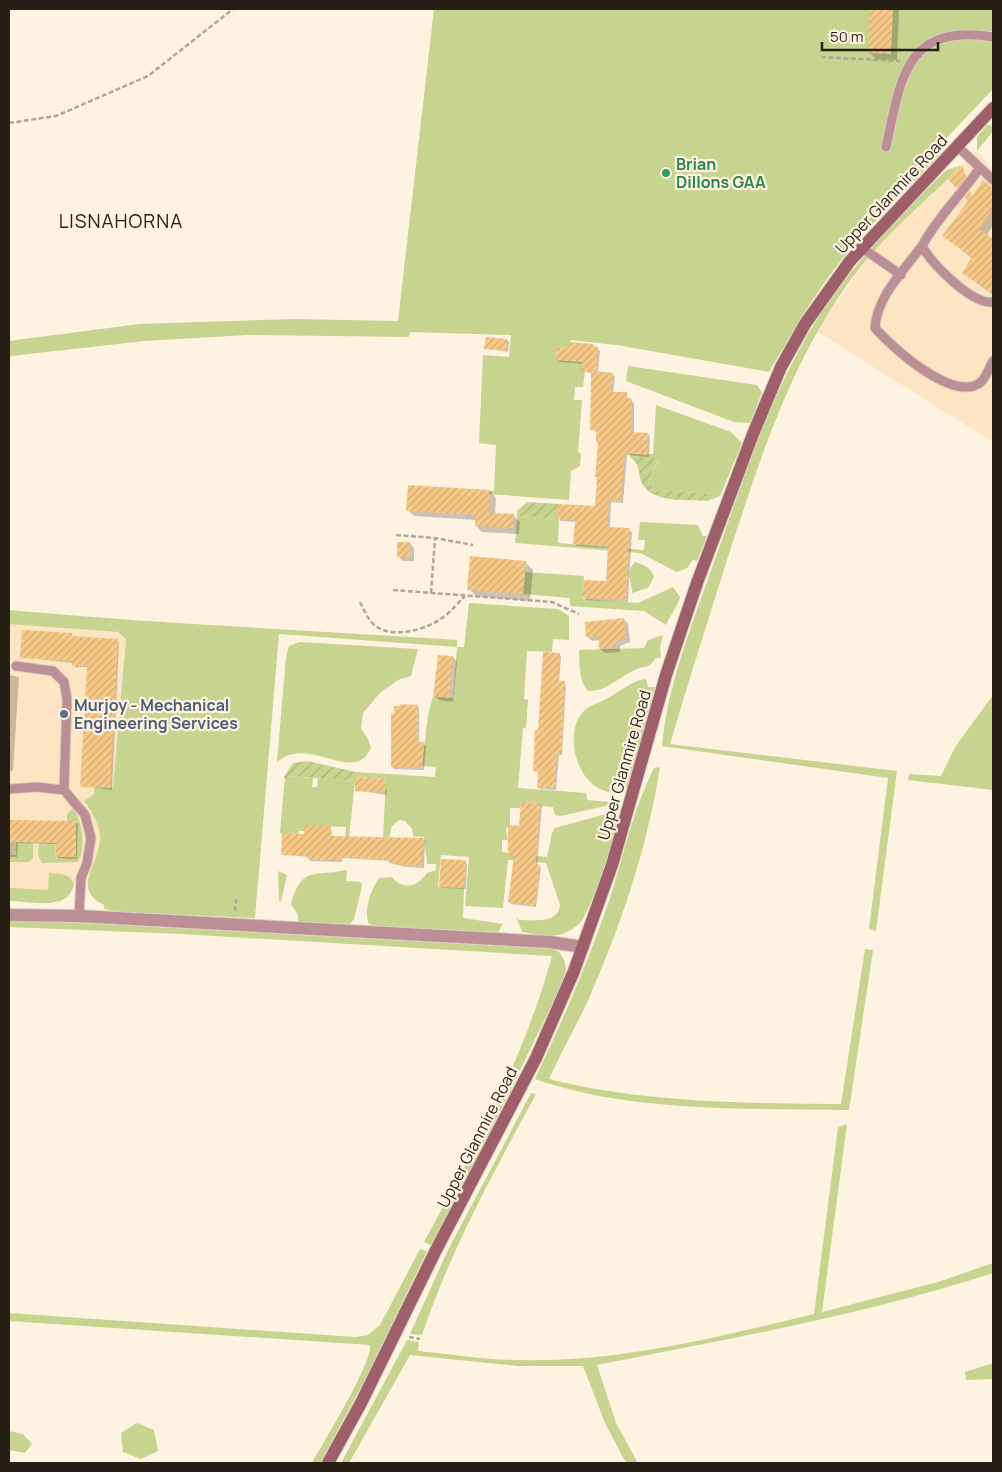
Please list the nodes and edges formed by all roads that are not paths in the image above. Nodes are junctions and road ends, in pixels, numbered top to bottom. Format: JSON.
{"nodes":[{"id":1,"x":993,"y":38,"type":"edge"},
{"id":2,"x":993,"y":108,"type":"edge"},
{"id":3,"x":886,"y":147,"type":"dead end"},
{"id":4,"x":958,"y":147,"type":"junction"},
{"id":5,"x":979,"y":169,"type":"junction"},
{"id":6,"x":993,"y":180,"type":"edge"},
{"id":7,"x":922,"y":246,"type":"junction"},
{"id":8,"x":861,"y":247,"type":"junction"},
{"id":9,"x":901,"y":275,"type":"junction"},
{"id":10,"x":993,"y":302,"type":"edge"},
{"id":11,"x":993,"y":361,"type":"edge"},
{"id":12,"x":16,"y":666,"type":"dead end"},
{"id":13,"x":9,"y":788,"type":"edge"},
{"id":14,"x":64,"y":790,"type":"junction"},
{"id":15,"x":9,"y":915,"type":"edge"},
{"id":16,"x":79,"y":916,"type":"junction"},
{"id":17,"x":583,"y":947,"type":"junction"},
{"id":18,"x":328,"y":1463,"type":"edge"}],
"edges":[{"from":1,"to":3,"type":"lane"},
{"from":2,"to":4,"type":"main road","name":"Upper Glanmire Road"},
{"from":4,"to":5,"type":"lane"},
{"from":4,"to":8,"type":"main road","name":"Upper Glanmire Road"},
{"from":5,"to":6,"type":"lane"},
{"from":5,"to":7,"type":"lane"},
{"from":7,"to":9,"type":"lane"},
{"from":7,"to":10,"type":"lane"},
{"from":8,"to":9,"type":"lane"},
{"from":8,"to":17,"type":"main road","name":"Upper Glanmire Road"},
{"from":9,"to":11,"type":"lane"},
{"from":12,"to":14,"type":"lane"},
{"from":13,"to":14,"type":"lane"},
{"from":14,"to":16,"type":"lane"},
{"from":15,"to":16,"type":"street"},
{"from":16,"to":17,"type":"street"},
{"from":17,"to":18,"type":"main road","name":"Upper Glanmire Road"}]}
